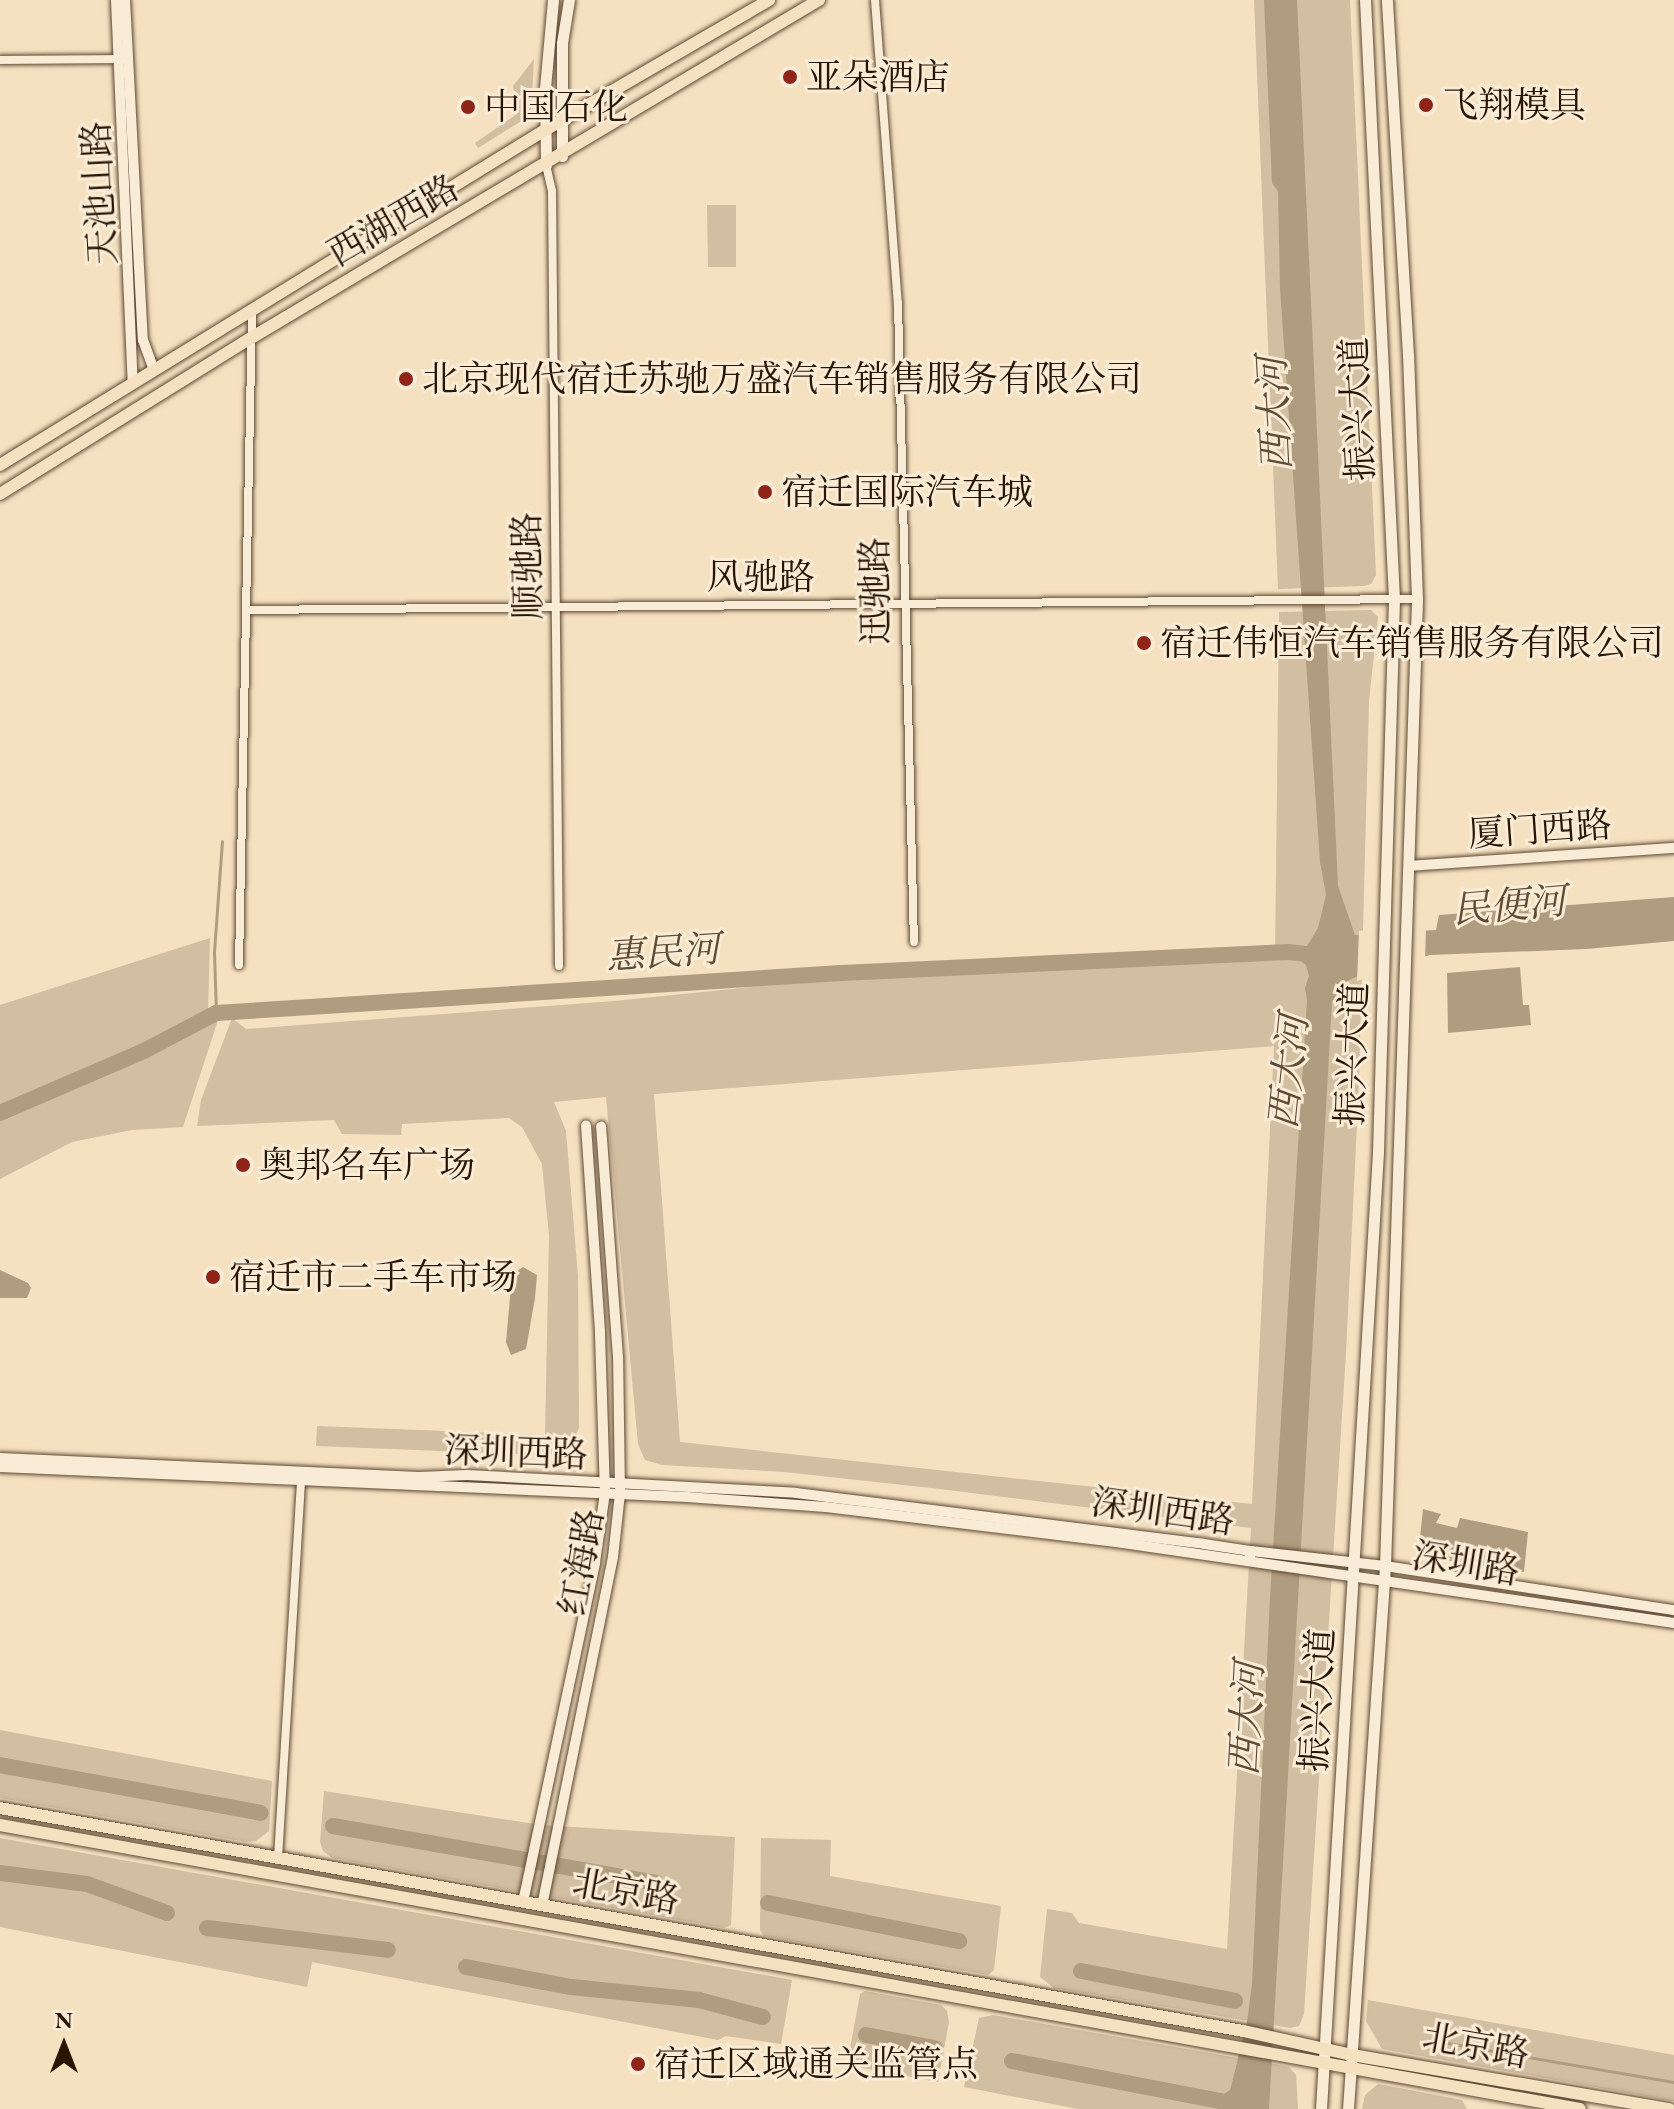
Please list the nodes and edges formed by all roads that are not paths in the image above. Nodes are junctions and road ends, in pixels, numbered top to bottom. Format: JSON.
{"nodes":[{"id":1,"x":116,"y":0,"type":"edge"},
{"id":2,"x":125,"y":0,"type":"edge"},
{"id":3,"x":553,"y":0,"type":"edge"},
{"id":4,"x":569,"y":0,"type":"edge"},
{"id":5,"x":769,"y":0,"type":"edge"},
{"id":6,"x":819,"y":0,"type":"edge"},
{"id":7,"x":875,"y":0,"type":"edge"},
{"id":8,"x":1365,"y":0,"type":"edge"},
{"id":9,"x":1387,"y":0,"type":"edge"},
{"id":10,"x":124,"y":59,"type":"junction"},
{"id":11,"x":0,"y":60,"type":"edge"},
{"id":12,"x":561,"y":121,"type":"junction"},
{"id":13,"x":545,"y":130,"type":"junction"},
{"id":14,"x":562,"y":156,"type":"junction"},
{"id":15,"x":546,"y":165,"type":"junction"},
{"id":16,"x":252,"y":310,"type":"junction"},
{"id":17,"x":251,"y":338,"type":"junction"},
{"id":18,"x":154,"y":370,"type":"junction"},
{"id":19,"x":133,"y":383,"type":"junction"},
{"id":20,"x":0,"y":465,"type":"edge"},
{"id":21,"x":0,"y":494,"type":"edge"},
{"id":22,"x":1394,"y":599,"type":"junction"},
{"id":23,"x":1417,"y":599,"type":"junction"},
{"id":24,"x":903,"y":604,"type":"junction"},
{"id":25,"x":554,"y":607,"type":"junction"},
{"id":26,"x":247,"y":610,"type":"junction"},
{"id":27,"x":1674,"y":848,"type":"edge"},
{"id":28,"x":1409,"y":866,"type":"junction"},
{"id":29,"x":914,"y":942,"type":"dead end"},
{"id":30,"x":239,"y":965,"type":"dead end"},
{"id":31,"x":559,"y":966,"type":"dead end"},
{"id":32,"x":586,"y":1125,"type":"dead end"},
{"id":33,"x":601,"y":1127,"type":"dead end"},
{"id":34,"x":0,"y":1458,"type":"edge"},
{"id":35,"x":0,"y":1467,"type":"edge"},
{"id":36,"x":301,"y":1479,"type":"junction"},
{"id":37,"x":605,"y":1488,"type":"junction"},
{"id":38,"x":620,"y":1489,"type":"junction"},
{"id":39,"x":1252,"y":1556,"type":"junction"},
{"id":40,"x":1354,"y":1562,"type":"junction"},
{"id":41,"x":1385,"y":1566,"type":"junction"},
{"id":42,"x":1352,"y":1575,"type":"junction"},
{"id":43,"x":1384,"y":1579,"type":"junction"},
{"id":44,"x":1674,"y":1610,"type":"edge"},
{"id":45,"x":1674,"y":1623,"type":"edge"},
{"id":46,"x":0,"y":1808,"type":"edge"},
{"id":47,"x":0,"y":1825,"type":"edge"},
{"id":48,"x":278,"y":1858,"type":"junction"},
{"id":49,"x":523,"y":1902,"type":"junction"},
{"id":50,"x":542,"y":1906,"type":"junction"},
{"id":51,"x":1325,"y":2056,"type":"junction"},
{"id":52,"x":1352,"y":2062,"type":"junction"},
{"id":53,"x":1321,"y":2109,"type":"edge"},
{"id":54,"x":1348,"y":2109,"type":"edge"},
{"id":55,"x":1580,"y":2109,"type":"edge"},
{"id":56,"x":1669,"y":2109,"type":"edge"}],
"edges":[{"from":1,"to":10,"type":"street","name":"天池山路"},
{"from":2,"to":10,"type":"street","name":"天池山路"},
{"from":3,"to":13,"type":"main road"},
{"from":4,"to":12,"type":"main road"},
{"from":5,"to":12,"type":"main road","name":"西湖西路"},
{"from":6,"to":14,"type":"main road","name":"西湖西路"},
{"from":7,"to":24,"type":"street","name":"迅驰路"},
{"from":8,"to":22,"type":"main road","name":"振兴大道"},
{"from":9,"to":23,"type":"main road","name":"振兴大道"},
{"from":10,"to":11,"type":"street"},
{"from":10,"to":18,"type":"street","name":"天池山路"},
{"from":10,"to":19,"type":"street","name":"天池山路"},
{"from":12,"to":13,"type":"main road","name":"西湖西路"},
{"from":12,"to":14,"type":"main road"},
{"from":13,"to":15,"type":"main road"},
{"from":13,"to":16,"type":"main road","name":"西湖西路"},
{"from":14,"to":15,"type":"main road","name":"西湖西路"},
{"from":15,"to":17,"type":"main road","name":"西湖西路"},
{"from":15,"to":25,"type":"street","name":"顺驰路"},
{"from":16,"to":17,"type":"street"},
{"from":16,"to":18,"type":"main road","name":"西湖西路"},
{"from":17,"to":21,"type":"main road","name":"西湖西路"},
{"from":17,"to":26,"type":"street"},
{"from":18,"to":19,"type":"main road","name":"西湖西路"},
{"from":19,"to":20,"type":"main road","name":"西湖西路"},
{"from":22,"to":23,"type":"street","name":"风驰路"},
{"from":22,"to":24,"type":"street","name":"风驰路"},
{"from":22,"to":40,"type":"main road","name":"振兴大道"},
{"from":23,"to":28,"type":"main road","name":"振兴大道"},
{"from":24,"to":25,"type":"street","name":"风驰路"},
{"from":24,"to":29,"type":"street","name":"迅驰路"},
{"from":25,"to":26,"type":"street","name":"风驰路"},
{"from":25,"to":31,"type":"street","name":"顺驰路"},
{"from":26,"to":30,"type":"street"},
{"from":27,"to":28,"type":"street","name":"厦门西路"},
{"from":28,"to":41,"type":"main road","name":"振兴大道"},
{"from":32,"to":37,"type":"street","name":"红海路"},
{"from":33,"to":38,"type":"street","name":"红海路"},
{"from":34,"to":37,"type":"street","name":"深圳西路"},
{"from":35,"to":36,"type":"street","name":"深圳西路"},
{"from":36,"to":37,"type":"street","name":"深圳西路"},
{"from":36,"to":48,"type":"street"},
{"from":37,"to":38,"type":"street","name":"深圳西路"},
{"from":37,"to":49,"type":"street","name":"红海路"},
{"from":38,"to":39,"type":"street","name":"深圳西路"},
{"from":38,"to":50,"type":"street","name":"红海路"},
{"from":39,"to":40,"type":"street","name":"深圳路"},
{"from":39,"to":42,"type":"street","name":"深圳路"},
{"from":40,"to":41,"type":"street","name":"深圳路"},
{"from":40,"to":42,"type":"main road","name":"振兴大道"},
{"from":41,"to":43,"type":"main road","name":"振兴大道"},
{"from":41,"to":44,"type":"street","name":"深圳路"},
{"from":42,"to":43,"type":"street","name":"深圳路"},
{"from":42,"to":51,"type":"main road","name":"振兴大道"},
{"from":43,"to":45,"type":"street","name":"深圳路"},
{"from":43,"to":52,"type":"main road","name":"振兴大道"},
{"from":46,"to":48,"type":"main road","name":"北京路"},
{"from":47,"to":51,"type":"main road","name":"北京路"},
{"from":48,"to":49,"type":"main road","name":"北京路"},
{"from":49,"to":50,"type":"main road","name":"北京路"},
{"from":50,"to":51,"type":"main road","name":"北京路"},
{"from":51,"to":52,"type":"main road","name":"北京路"},
{"from":51,"to":53,"type":"main road","name":"振兴大道"},
{"from":52,"to":54,"type":"main road","name":"振兴大道"},
{"from":52,"to":55,"type":"main road","name":"北京路"},
{"from":52,"to":56,"type":"main road","name":"北京路"}]}
